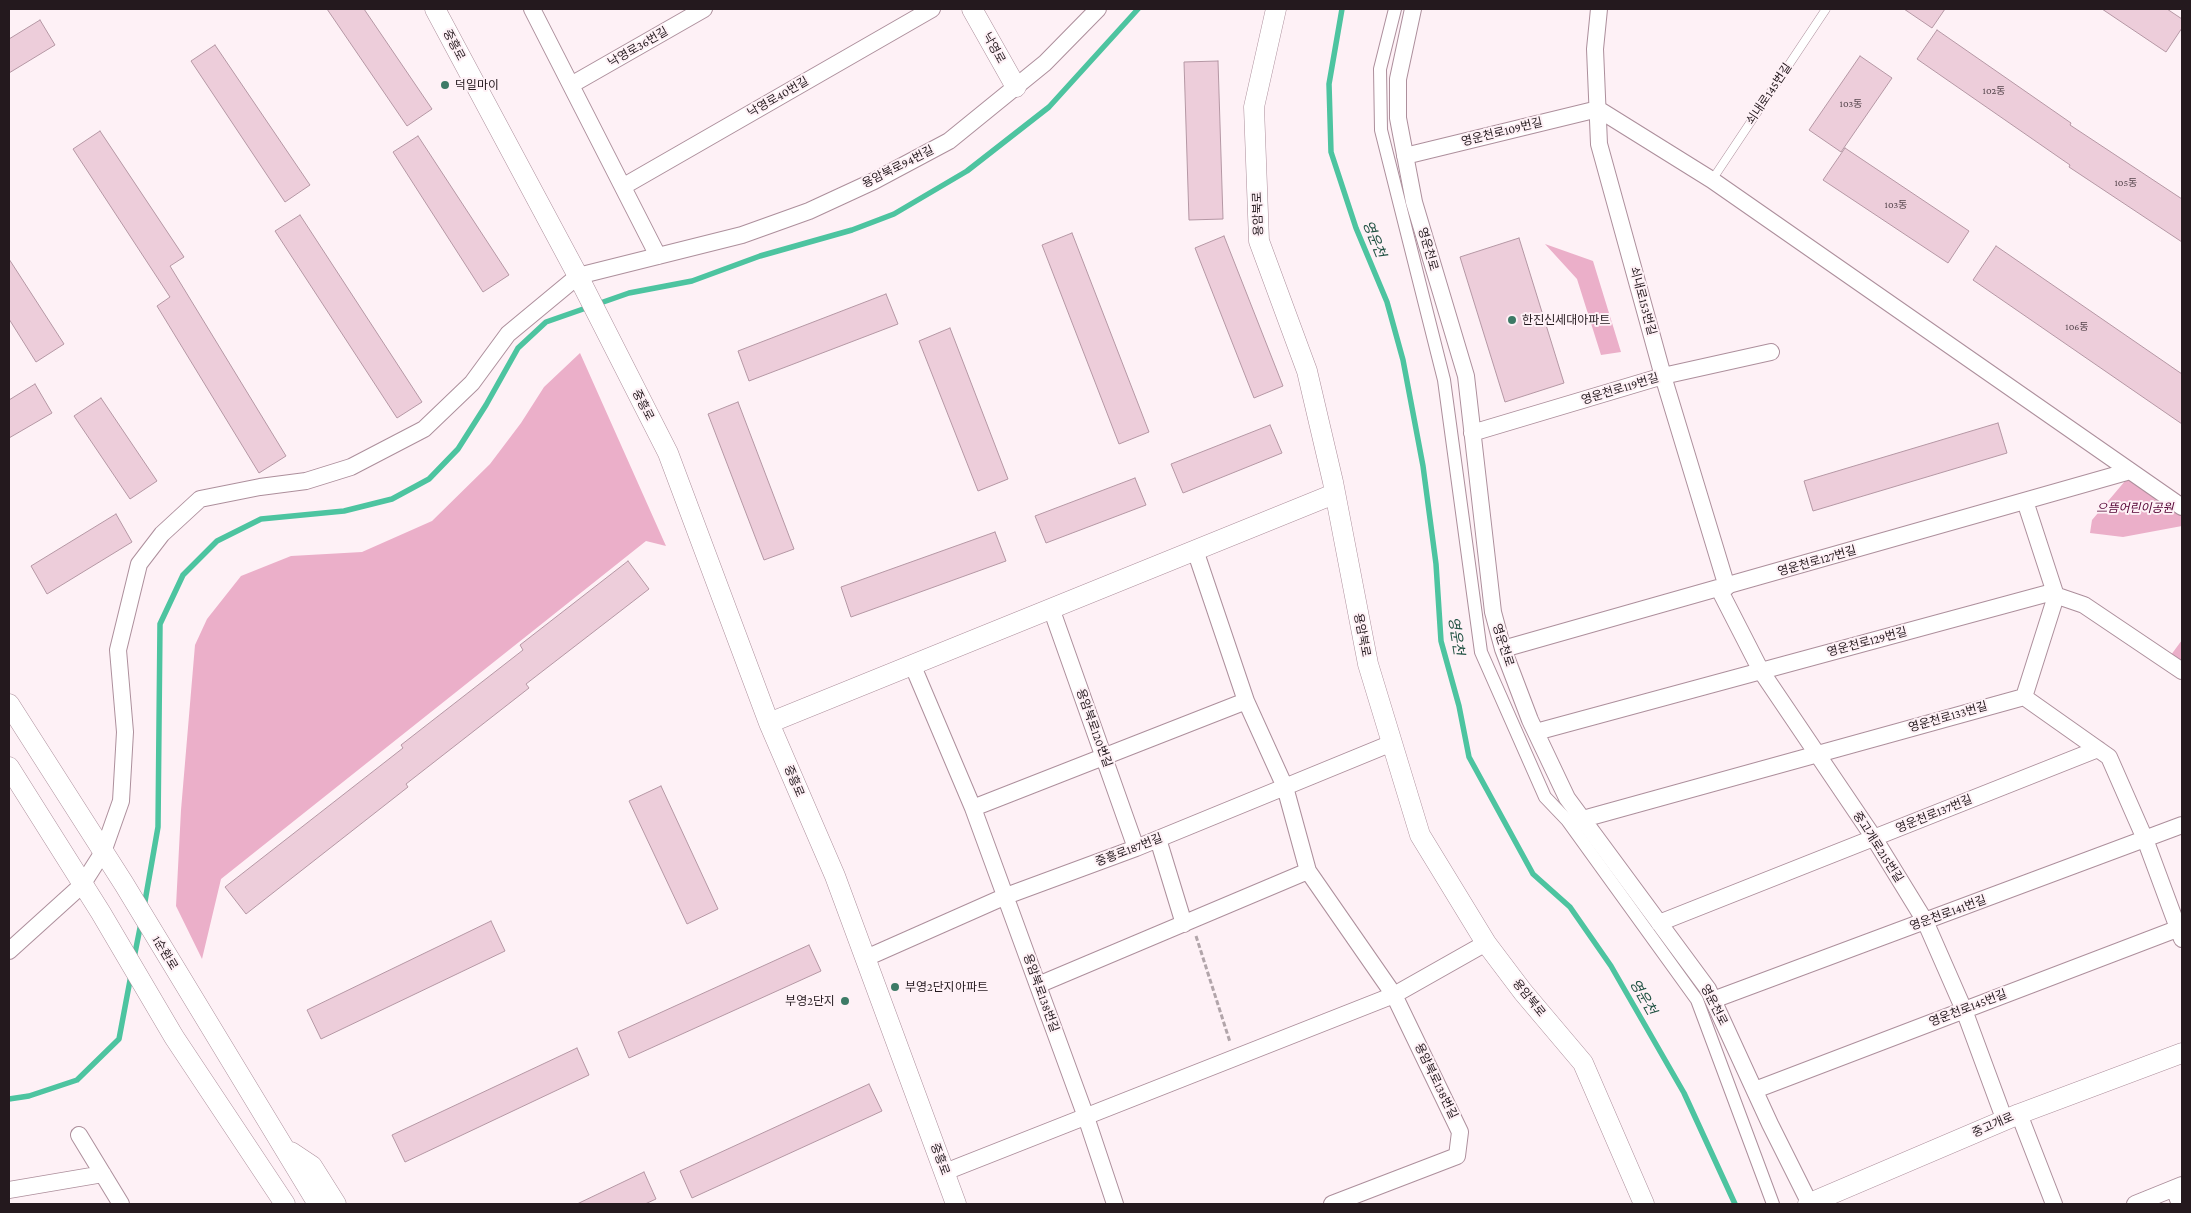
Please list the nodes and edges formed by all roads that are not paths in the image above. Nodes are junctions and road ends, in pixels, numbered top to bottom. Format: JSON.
{"nodes":[{"id":1,"x":435,"y":9,"type":"edge"},
{"id":2,"x":532,"y":9,"type":"edge"},
{"id":3,"x":704,"y":9,"type":"edge"},
{"id":4,"x":932,"y":9,"type":"edge"},
{"id":5,"x":972,"y":9,"type":"edge"},
{"id":6,"x":1098,"y":9,"type":"edge"},
{"id":7,"x":1276,"y":9,"type":"edge"},
{"id":8,"x":1394,"y":9,"type":"edge"},
{"id":9,"x":1599,"y":9,"type":"edge"},
{"id":10,"x":1826,"y":9,"type":"edge"},
{"id":11,"x":1415,"y":12,"type":"edge"},
{"id":12,"x":571,"y":85,"type":"junction"},
{"id":13,"x":1016,"y":87,"type":"junction"},
{"id":14,"x":1598,"y":109,"type":"junction"},
{"id":15,"x":1406,"y":156,"type":"junction"},
{"id":16,"x":1712,"y":180,"type":"junction"},
{"id":17,"x":624,"y":186,"type":"junction"},
{"id":18,"x":658,"y":256,"type":"junction"},
{"id":19,"x":582,"y":284,"type":"junction"},
{"id":20,"x":1771,"y":352,"type":"dead end"},
{"id":21,"x":1663,"y":376,"type":"junction"},
{"id":22,"x":1472,"y":433,"type":"junction"},
{"id":23,"x":2130,"y":471,"type":"junction"},
{"id":24,"x":1334,"y":494,"type":"junction"},
{"id":25,"x":2025,"y":501,"type":"junction"},
{"id":26,"x":2181,"y":503,"type":"edge"},
{"id":27,"x":1195,"y":550,"type":"junction"},
{"id":28,"x":1723,"y":588,"type":"junction"},
{"id":29,"x":2056,"y":596,"type":"junction"},
{"id":30,"x":1051,"y":608,"type":"junction"},
{"id":31,"x":1503,"y":649,"type":"junction"},
{"id":32,"x":912,"y":664,"type":"junction"},
{"id":33,"x":1761,"y":671,"type":"junction"},
{"id":34,"x":2182,"y":671,"type":"edge"},
{"id":35,"x":2024,"y":696,"type":"junction"},
{"id":36,"x":1246,"y":701,"type":"junction"},
{"id":37,"x":9,"y":704,"type":"edge"},
{"id":38,"x":769,"y":722,"type":"junction"},
{"id":39,"x":1536,"y":732,"type":"junction"},
{"id":40,"x":1392,"y":743,"type":"junction"},
{"id":41,"x":2098,"y":749,"type":"junction"},
{"id":42,"x":1817,"y":754,"type":"junction"},
{"id":43,"x":1104,"y":757,"type":"junction"},
{"id":44,"x":9,"y":767,"type":"edge"},
{"id":45,"x":1285,"y":788,"type":"junction"},
{"id":46,"x":973,"y":808,"type":"junction"},
{"id":47,"x":1583,"y":819,"type":"junction"},
{"id":48,"x":2182,"y":825,"type":"edge"},
{"id":49,"x":1874,"y":838,"type":"junction"},
{"id":50,"x":1158,"y":839,"type":"junction"},
{"id":51,"x":2144,"y":839,"type":"junction"},
{"id":52,"x":1136,"y":848,"type":"junction"},
{"id":53,"x":103,"y":852,"type":"junction"},
{"id":54,"x":1308,"y":872,"type":"junction"},
{"id":55,"x":82,"y":885,"type":"junction"},
{"id":56,"x":1006,"y":896,"type":"junction"},
{"id":57,"x":1925,"y":921,"type":"junction"},
{"id":58,"x":1188,"y":922,"type":"junction"},
{"id":59,"x":1659,"y":923,"type":"junction"},
{"id":60,"x":2181,"y":931,"type":"edge"},
{"id":61,"x":1486,"y":943,"type":"junction"},
{"id":62,"x":9,"y":951,"type":"edge"},
{"id":63,"x":866,"y":958,"type":"junction"},
{"id":64,"x":1038,"y":985,"type":"junction"},
{"id":65,"x":1394,"y":995,"type":"junction"},
{"id":66,"x":1713,"y":1000,"type":"junction"},
{"id":67,"x":1964,"y":1010,"type":"junction"},
{"id":68,"x":2182,"y":1054,"type":"edge"},
{"id":69,"x":1754,"y":1090,"type":"junction"},
{"id":70,"x":1086,"y":1117,"type":"junction"},
{"id":71,"x":2012,"y":1117,"type":"junction"},
{"id":72,"x":79,"y":1134,"type":"dead end"},
{"id":73,"x":284,"y":1146,"type":"junction"},
{"id":74,"x":945,"y":1172,"type":"junction"},
{"id":75,"x":103,"y":1174,"type":"junction"},
{"id":76,"x":2178,"y":1187,"type":"edge"},
{"id":77,"x":9,"y":1190,"type":"edge"},
{"id":78,"x":281,"y":1201,"type":"edge"},
{"id":79,"x":121,"y":1204,"type":"edge"},
{"id":80,"x":318,"y":1204,"type":"edge"},
{"id":81,"x":336,"y":1204,"type":"edge"},
{"id":82,"x":956,"y":1204,"type":"edge"},
{"id":83,"x":1115,"y":1204,"type":"edge"},
{"id":84,"x":1332,"y":1204,"type":"edge"},
{"id":85,"x":1644,"y":1204,"type":"edge"},
{"id":86,"x":1773,"y":1204,"type":"edge"},
{"id":87,"x":1809,"y":1204,"type":"edge"},
{"id":88,"x":2054,"y":1204,"type":"edge"},
{"id":89,"x":2134,"y":1204,"type":"edge"},
{"id":90,"x":2180,"y":1204,"type":"edge"}],
"edges":[{"from":1,"to":19,"type":"street","name":"중흥로"},
{"from":2,"to":12,"type":"street"},
{"from":3,"to":12,"type":"street","name":"낙영로36번길"},
{"from":4,"to":17,"type":"street","name":"낙영로40번길"},
{"from":5,"to":13,"type":"street","name":"낙영로"},
{"from":6,"to":13,"type":"street","name":"용암북로94번길"},
{"from":7,"to":24,"type":"street","name":"용암북로"},
{"from":8,"to":86,"type":"street"},
{"from":9,"to":14,"type":"street","name":"쇠내로153번길"},
{"from":10,"to":16,"type":"lane","name":"쇠내로145번길"},
{"from":11,"to":15,"type":"street","name":"영운천로"},
{"from":12,"to":17,"type":"street"},
{"from":13,"to":18,"type":"street","name":"용암북로94번길"},
{"from":14,"to":15,"type":"street","name":"영운천로109번길"},
{"from":14,"to":16,"type":"street"},
{"from":14,"to":21,"type":"street","name":"쇠내로153번길"},
{"from":15,"to":22,"type":"street","name":"영운천로"},
{"from":16,"to":23,"type":"street"},
{"from":17,"to":18,"type":"street"},
{"from":18,"to":19,"type":"street","name":"용암북로94번길"},
{"from":19,"to":38,"type":"street","name":"중흥로"},
{"from":19,"to":53,"type":"street"},
{"from":20,"to":21,"type":"street","name":"영운천로119번길"},
{"from":21,"to":22,"type":"street","name":"영운천로119번길"},
{"from":21,"to":28,"type":"street","name":"쇠내로153번길"},
{"from":22,"to":31,"type":"street","name":"영운천로"},
{"from":23,"to":25,"type":"street","name":"영운천로127번길"},
{"from":23,"to":26,"type":"street"},
{"from":24,"to":27,"type":"street"},
{"from":24,"to":40,"type":"street","name":"용암북로"},
{"from":25,"to":28,"type":"street","name":"영운천로127번길"},
{"from":25,"to":29,"type":"street"},
{"from":27,"to":30,"type":"street"},
{"from":27,"to":36,"type":"street","name":"용암북로138번길"},
{"from":28,"to":31,"type":"street","name":"영운천로127번길"},
{"from":28,"to":33,"type":"street","name":"중고개로215번길"},
{"from":29,"to":33,"type":"street","name":"영운천로129번길"},
{"from":29,"to":34,"type":"street","name":"영운천로129번길"},
{"from":29,"to":35,"type":"street"},
{"from":30,"to":32,"type":"street"},
{"from":30,"to":43,"type":"street","name":"용암북로120번길"},
{"from":31,"to":39,"type":"street","name":"영운천로"},
{"from":32,"to":38,"type":"street"},
{"from":32,"to":46,"type":"street"},
{"from":33,"to":39,"type":"street","name":"영운천로129번길"},
{"from":33,"to":42,"type":"street","name":"중고개로215번길"},
{"from":35,"to":41,"type":"street"},
{"from":35,"to":42,"type":"street","name":"영운천로133번길"},
{"from":36,"to":43,"type":"street"},
{"from":36,"to":45,"type":"street","name":"용암북로138번길"},
{"from":37,"to":53,"type":"street","name":"1순환로"},
{"from":38,"to":63,"type":"street","name":"중흥로"},
{"from":39,"to":47,"type":"street","name":"영운천로"},
{"from":40,"to":45,"type":"street","name":"중흥로187번길"},
{"from":40,"to":61,"type":"street","name":"용암북로"},
{"from":41,"to":49,"type":"street","name":"영운천로137번길"},
{"from":41,"to":51,"type":"street"},
{"from":42,"to":47,"type":"street","name":"영운천로133번길"},
{"from":42,"to":49,"type":"street","name":"중고개로215번길"},
{"from":43,"to":46,"type":"street"},
{"from":43,"to":52,"type":"street","name":"용암북로120번길"},
{"from":44,"to":55,"type":"street"},
{"from":45,"to":50,"type":"street","name":"중흥로187번길"},
{"from":45,"to":54,"type":"street","name":"용암북로138번길"},
{"from":46,"to":56,"type":"street"},
{"from":47,"to":59,"type":"street","name":"영운천로"},
{"from":48,"to":51,"type":"street","name":"영운천로141번길"},
{"from":49,"to":57,"type":"street","name":"중고개로215번길"},
{"from":49,"to":59,"type":"street","name":"영운천로137번길"},
{"from":50,"to":52,"type":"street","name":"중흥로187번길"},
{"from":50,"to":58,"type":"street"},
{"from":51,"to":57,"type":"street","name":"영운천로141번길"},
{"from":51,"to":60,"type":"street"},
{"from":52,"to":56,"type":"street","name":"중흥로187번길"},
{"from":53,"to":55,"type":"street"},
{"from":53,"to":73,"type":"street","name":"1순환로"},
{"from":54,"to":58,"type":"street"},
{"from":54,"to":65,"type":"street","name":"용암북로138번길"},
{"from":55,"to":62,"type":"street"},
{"from":55,"to":78,"type":"street"},
{"from":56,"to":63,"type":"street","name":"중흥로187번길"},
{"from":56,"to":64,"type":"street","name":"용암북로138번길"},
{"from":57,"to":66,"type":"street","name":"영운천로141번길"},
{"from":57,"to":67,"type":"street","name":"중고개로215번길"},
{"from":58,"to":64,"type":"street"},
{"from":59,"to":66,"type":"street","name":"영운천로"},
{"from":60,"to":67,"type":"street","name":"영운천로145번길"},
{"from":61,"to":65,"type":"street"},
{"from":61,"to":85,"type":"street","name":"용암북로"},
{"from":63,"to":74,"type":"street","name":"중흥로"},
{"from":64,"to":70,"type":"street","name":"용암북로138번길"},
{"from":65,"to":70,"type":"street"},
{"from":65,"to":84,"type":"street","name":"용암북로138번길"},
{"from":66,"to":69,"type":"street","name":"영운천로"},
{"from":67,"to":69,"type":"street","name":"영운천로145번길"},
{"from":67,"to":71,"type":"street","name":"중고개로215번길"},
{"from":68,"to":71,"type":"street","name":"중고개로"},
{"from":69,"to":87,"type":"street","name":"영운천로"},
{"from":70,"to":74,"type":"street"},
{"from":70,"to":83,"type":"street","name":"용암북로138번길"},
{"from":71,"to":87,"type":"street","name":"중고개로"},
{"from":71,"to":88,"type":"street","name":"중고개로215번길"},
{"from":72,"to":75,"type":"street"},
{"from":73,"to":80,"type":"street","name":"1순환로"},
{"from":73,"to":81,"type":"street"},
{"from":74,"to":82,"type":"street","name":"중흥로"},
{"from":75,"to":77,"type":"street"},
{"from":75,"to":79,"type":"street"},
{"from":76,"to":89,"type":"street"},
{"from":76,"to":90,"type":"street"}]}
